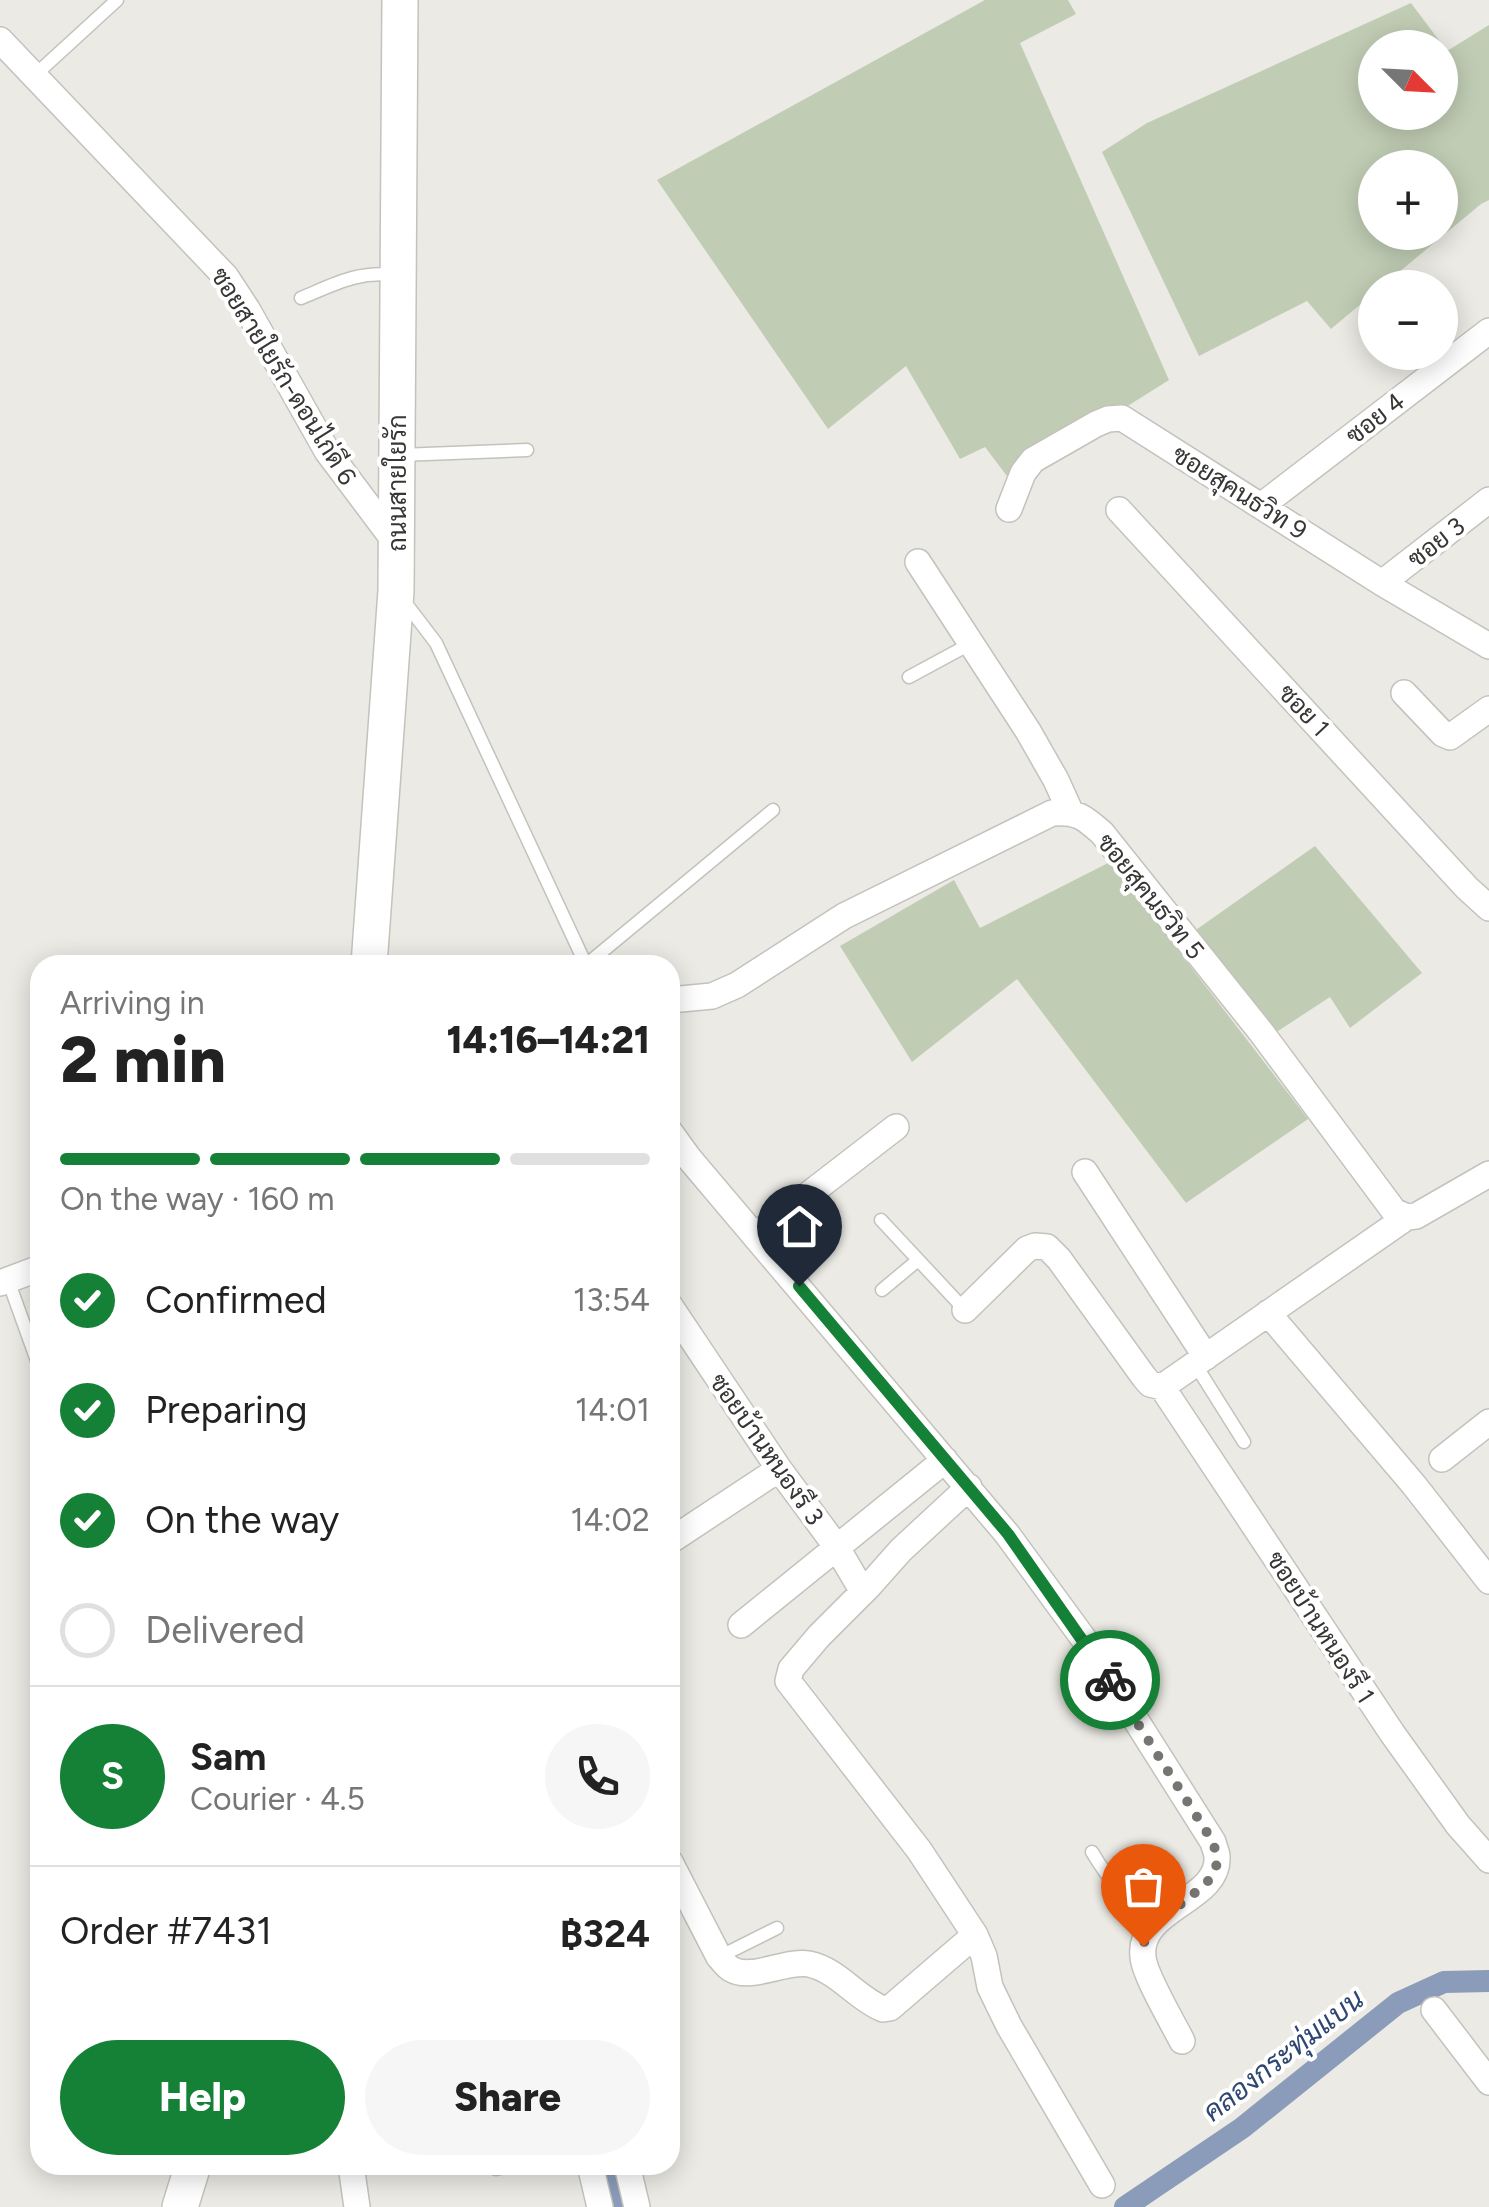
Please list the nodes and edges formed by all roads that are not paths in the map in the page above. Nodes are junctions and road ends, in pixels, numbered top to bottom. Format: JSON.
{"nodes":[{"id":1,"x":117,"y":0,"type":"edge"},
{"id":2,"x":400,"y":0,"type":"edge"},
{"id":3,"x":0,"y":40,"type":"edge"},
{"id":4,"x":34,"y":76,"type":"junction"},
{"id":5,"x":398,"y":276,"type":"junction"},
{"id":6,"x":302,"y":298,"type":"dead end"},
{"id":7,"x":1489,"y":330,"type":"edge"},
{"id":8,"x":527,"y":450,"type":"dead end"},
{"id":9,"x":397,"y":456,"type":"junction"},
{"id":10,"x":1489,"y":500,"type":"edge"},
{"id":11,"x":1260,"y":506,"type":"junction"},
{"id":12,"x":1009,"y":509,"type":"dead end"},
{"id":13,"x":1119,"y":510,"type":"dead end"},
{"id":14,"x":396,"y":543,"type":"junction"},
{"id":15,"x":918,"y":562,"type":"dead end"},
{"id":16,"x":1382,"y":583,"type":"junction"},
{"id":17,"x":396,"y":591,"type":"junction"},
{"id":18,"x":970,"y":644,"type":"junction"},
{"id":19,"x":1489,"y":646,"type":"edge"},
{"id":20,"x":909,"y":677,"type":"dead end"},
{"id":21,"x":1404,"y":693,"type":"dead end"},
{"id":22,"x":1489,"y":708,"type":"edge"},
{"id":23,"x":774,"y":810,"type":"dead end"},
{"id":24,"x":1070,"y":811,"type":"junction"},
{"id":25,"x":1489,"y":908,"type":"edge"},
{"id":26,"x":370,"y":955,"type":"edge"},
{"id":27,"x":581,"y":955,"type":"edge"},
{"id":28,"x":598,"y":955,"type":"edge"},
{"id":29,"x":680,"y":999,"type":"edge"},
{"id":30,"x":896,"y":1127,"type":"dead end"},
{"id":31,"x":680,"y":1146,"type":"edge"},
{"id":32,"x":1086,"y":1172,"type":"dead end"},
{"id":33,"x":1489,"y":1174,"type":"edge"},
{"id":34,"x":1408,"y":1217,"type":"junction"},
{"id":35,"x":881,"y":1220,"type":"dead end"},
{"id":36,"x":756,"y":1234,"type":"junction"},
{"id":37,"x":918,"y":1260,"type":"junction"},
{"id":38,"x":30,"y":1272,"type":"edge"},
{"id":39,"x":4,"y":1282,"type":"edge"},
{"id":40,"x":882,"y":1290,"type":"dead end"},
{"id":41,"x":965,"y":1310,"type":"joint"},
{"id":42,"x":1268,"y":1314,"type":"junction"},
{"id":43,"x":680,"y":1321,"type":"edge"},
{"id":44,"x":30,"y":1345,"type":"edge"},
{"id":45,"x":1200,"y":1360,"type":"junction"},
{"id":46,"x":1162,"y":1387,"type":"junction"},
{"id":47,"x":1489,"y":1422,"type":"edge"},
{"id":48,"x":1244,"y":1442,"type":"dead end"},
{"id":49,"x":1442,"y":1459,"type":"dead end"},
{"id":50,"x":946,"y":1460,"type":"junction"},
{"id":51,"x":779,"y":1469,"type":"junction"},
{"id":52,"x":969,"y":1487,"type":"junction"},
{"id":53,"x":680,"y":1534,"type":"edge"},
{"id":54,"x":836,"y":1546,"type":"junction"},
{"id":55,"x":1489,"y":1581,"type":"edge"},
{"id":56,"x":863,"y":1592,"type":"junction"},
{"id":57,"x":741,"y":1625,"type":"dead end"},
{"id":58,"x":1092,"y":1852,"type":"dead end"},
{"id":59,"x":1489,"y":1860,"type":"edge"},
{"id":60,"x":680,"y":1881,"type":"edge"},
{"id":61,"x":1160,"y":1920,"type":"junction"},
{"id":62,"x":778,"y":1928,"type":"dead end"},
{"id":63,"x":974,"y":1936,"type":"junction"},
{"id":64,"x":720,"y":1958,"type":"junction"},
{"id":65,"x":1434,"y":2010,"type":"dead end"},
{"id":66,"x":1182,"y":2041,"type":"dead end"},
{"id":67,"x":1489,"y":2082,"type":"edge"},
{"id":68,"x":190,"y":2175,"type":"edge"},
{"id":69,"x":352,"y":2175,"type":"edge"},
{"id":70,"x":592,"y":2175,"type":"edge"},
{"id":71,"x":629,"y":2175,"type":"edge"},
{"id":72,"x":1102,"y":2185,"type":"dead end"},
{"id":73,"x":180,"y":2207,"type":"edge"},
{"id":74,"x":357,"y":2207,"type":"edge"},
{"id":75,"x":600,"y":2207,"type":"edge"},
{"id":76,"x":637,"y":2207,"type":"edge"}],
"edges":[{"from":1,"to":4,"type":"lane"},
{"from":2,"to":5,"type":"street","name":"ถนนสายใยรัก"},
{"from":3,"to":4,"type":"street","name":"ซอยสายใยรัก-ดอนไก่ดี 6"},
{"from":4,"to":14,"type":"street","name":"ซอยสายใยรัก-ดอนไก่ดี 6"},
{"from":5,"to":6,"type":"lane"},
{"from":5,"to":9,"type":"street","name":"ถนนสายใยรัก"},
{"from":7,"to":11,"type":"street","name":"ซอย 4"},
{"from":8,"to":9,"type":"lane"},
{"from":9,"to":14,"type":"street","name":"ถนนสายใยรัก"},
{"from":10,"to":16,"type":"street","name":"ซอย 3"},
{"from":11,"to":12,"type":"street","name":"ซอยสุคนธวิท 9"},
{"from":11,"to":16,"type":"street","name":"ซอยสุคนธวิท 9"},
{"from":13,"to":25,"type":"street","name":"ซอย 1"},
{"from":14,"to":17,"type":"street","name":"ถนนสายใยรัก"},
{"from":15,"to":18,"type":"street"},
{"from":16,"to":19,"type":"street","name":"ซอยสุคนธวิท 9"},
{"from":17,"to":26,"type":"street","name":"ถนนสายใยรัก"},
{"from":17,"to":27,"type":"lane"},
{"from":18,"to":20,"type":"lane"},
{"from":18,"to":24,"type":"street"},
{"from":21,"to":22,"type":"street"},
{"from":23,"to":28,"type":"lane"},
{"from":24,"to":29,"type":"street"},
{"from":24,"to":34,"type":"street","name":"ซอยสุคนธวิท 5"},
{"from":30,"to":36,"type":"street"},
{"from":31,"to":36,"type":"street"},
{"from":32,"to":45,"type":"street"},
{"from":33,"to":34,"type":"street"},
{"from":34,"to":42,"type":"street"},
{"from":35,"to":37,"type":"lane"},
{"from":36,"to":50,"type":"street"},
{"from":37,"to":40,"type":"lane"},
{"from":37,"to":41,"type":"lane"},
{"from":38,"to":39,"type":"street"},
{"from":39,"to":44,"type":"lane"},
{"from":41,"to":46,"type":"street","name":"ซอยบ้านหนองรี 1"},
{"from":42,"to":45,"type":"street"},
{"from":42,"to":55,"type":"street"},
{"from":43,"to":51,"type":"street","name":"ซอยบ้านหนองรี 3"},
{"from":45,"to":46,"type":"street"},
{"from":45,"to":48,"type":"lane"},
{"from":46,"to":59,"type":"street","name":"ซอยบ้านหนองรี 1"},
{"from":47,"to":49,"type":"street"},
{"from":50,"to":52,"type":"street"},
{"from":50,"to":54,"type":"street"},
{"from":51,"to":53,"type":"street"},
{"from":51,"to":54,"type":"street","name":"ซอยบ้านหนองรี 3"},
{"from":52,"to":56,"type":"street"},
{"from":52,"to":61,"type":"street"},
{"from":54,"to":56,"type":"street","name":"ซอยบ้านหนองรี 3"},
{"from":54,"to":57,"type":"street"},
{"from":56,"to":63,"type":"street"},
{"from":58,"to":61,"type":"lane"},
{"from":60,"to":64,"type":"street"},
{"from":61,"to":66,"type":"street"},
{"from":62,"to":64,"type":"lane"},
{"from":63,"to":64,"type":"street"},
{"from":63,"to":72,"type":"street"},
{"from":65,"to":67,"type":"street"},
{"from":68,"to":73,"type":"street"},
{"from":69,"to":74,"type":"street"},
{"from":70,"to":75,"type":"street"},
{"from":71,"to":76,"type":"street"}]}
